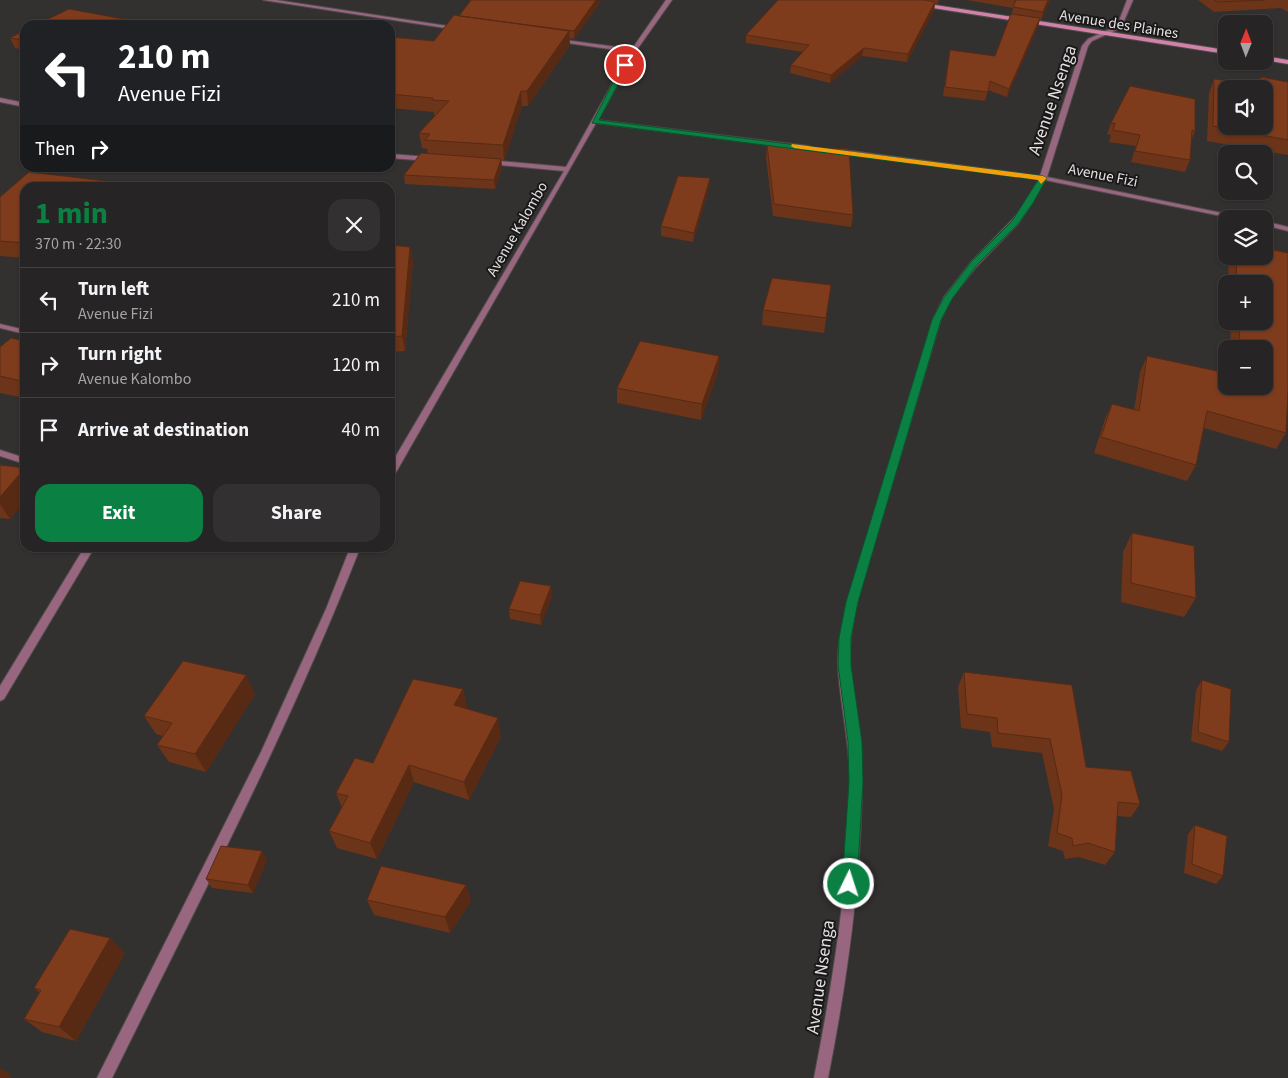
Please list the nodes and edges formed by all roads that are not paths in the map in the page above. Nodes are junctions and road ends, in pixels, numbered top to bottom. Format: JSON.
{"nodes":[{"id":1,"x":266,"y":0,"type":"edge"},
{"id":2,"x":669,"y":0,"type":"edge"},
{"id":3,"x":1130,"y":0,"type":"edge"},
{"id":4,"x":918,"y":4,"type":"edge"},
{"id":5,"x":468,"y":29,"type":"edge"},
{"id":6,"x":1102,"y":34,"type":"junction"},
{"id":7,"x":546,"y":39,"type":"edge"},
{"id":8,"x":633,"y":51,"type":"junction"},
{"id":9,"x":1218,"y":51,"type":"edge"},
{"id":10,"x":1273,"y":60,"type":"edge"},
{"id":11,"x":1288,"y":62,"type":"edge"},
{"id":12,"x":0,"y":100,"type":"edge"},
{"id":13,"x":20,"y":104,"type":"edge"},
{"id":14,"x":594,"y":121,"type":"junction"},
{"id":15,"x":822,"y":149,"type":"edge"},
{"id":16,"x":832,"y":151,"type":"edge"},
{"id":17,"x":395,"y":156,"type":"edge"},
{"id":18,"x":440,"y":159,"type":"edge"},
{"id":19,"x":479,"y":162,"type":"edge"},
{"id":20,"x":568,"y":169,"type":"junction"},
{"id":21,"x":1043,"y":178,"type":"junction"},
{"id":22,"x":1218,"y":213,"type":"edge"},
{"id":23,"x":1273,"y":225,"type":"edge"},
{"id":24,"x":1288,"y":229,"type":"edge"},
{"id":25,"x":0,"y":326,"type":"edge"},
{"id":26,"x":20,"y":331,"type":"edge"},
{"id":27,"x":0,"y":453,"type":"edge"},
{"id":28,"x":20,"y":459,"type":"edge"},
{"id":29,"x":395,"y":465,"type":"edge"},
{"id":30,"x":87,"y":552,"type":"edge"},
{"id":31,"x":352,"y":552,"type":"edge"},
{"id":32,"x":0,"y":696,"type":"edge"},
{"id":33,"x":104,"y":1078,"type":"edge"},
{"id":34,"x":821,"y":1078,"type":"edge"}],
"edges":[{"from":1,"to":5,"type":"street"},
{"from":2,"to":8,"type":"street","name":"Avenue Kalombo"},
{"from":3,"to":6,"type":"street","name":"Avenue Nsenga"},
{"from":4,"to":6,"type":"street","name":"Avenue des Plaines"},
{"from":6,"to":9,"type":"street","name":"Avenue des Plaines"},
{"from":6,"to":21,"type":"street","name":"Avenue Nsenga"},
{"from":7,"to":8,"type":"street"},
{"from":8,"to":14,"type":"street","name":"Avenue Kalombo"},
{"from":10,"to":11,"type":"street"},
{"from":12,"to":13,"type":"street"},
{"from":14,"to":15,"type":"street"},
{"from":14,"to":20,"type":"street","name":"Avenue Kalombo"},
{"from":16,"to":21,"type":"street","name":"Avenue Fizi"},
{"from":17,"to":18,"type":"street"},
{"from":19,"to":20,"type":"street"},
{"from":20,"to":29,"type":"street","name":"Avenue Kalombo"},
{"from":21,"to":22,"type":"street","name":"Avenue Fizi"},
{"from":21,"to":34,"type":"street","name":"Avenue Nsenga"},
{"from":23,"to":24,"type":"street"},
{"from":25,"to":26,"type":"street"},
{"from":27,"to":28,"type":"street"},
{"from":30,"to":32,"type":"street"},
{"from":31,"to":33,"type":"street"}]}
